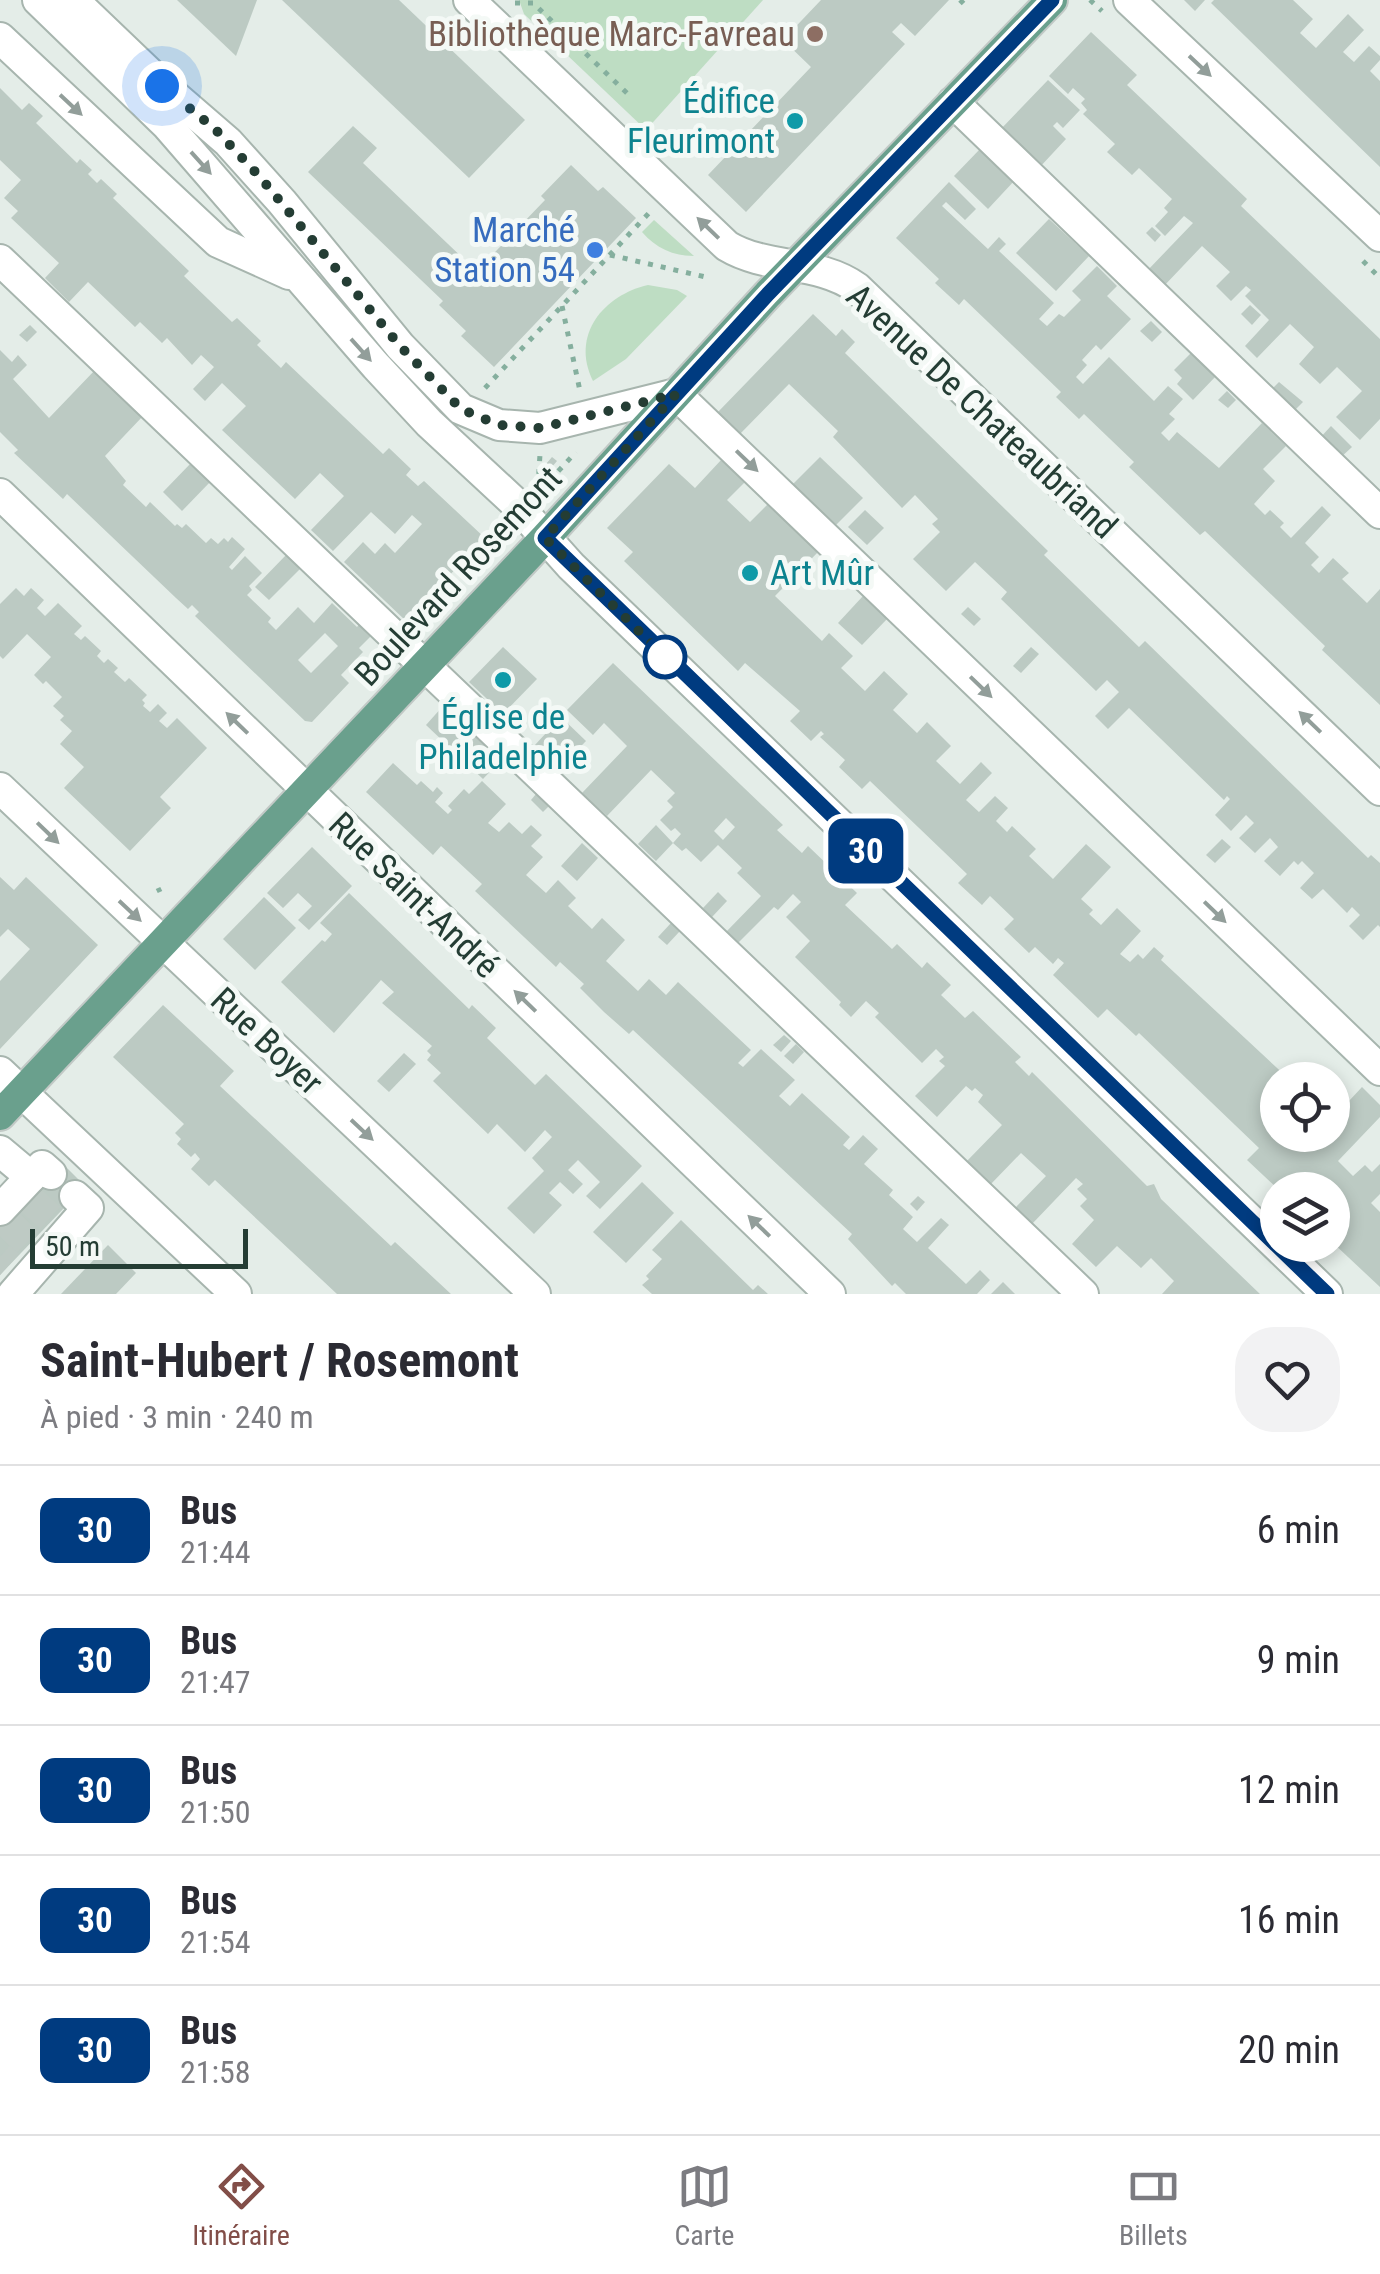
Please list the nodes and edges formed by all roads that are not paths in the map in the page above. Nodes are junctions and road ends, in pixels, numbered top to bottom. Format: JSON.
{"nodes":[{"id":1,"x":38,"y":0,"type":"edge"},
{"id":2,"x":73,"y":0,"type":"edge"},
{"id":3,"x":1052,"y":0,"type":"edge"},
{"id":4,"x":472,"y":1,"type":"edge"},
{"id":5,"x":1115,"y":5,"type":"edge"},
{"id":6,"x":0,"y":38,"type":"edge"},
{"id":7,"x":953,"y":102,"type":"junction"},
{"id":8,"x":1380,"y":236,"type":"edge"},
{"id":9,"x":0,"y":260,"type":"edge"},
{"id":10,"x":795,"y":266,"type":"junction"},
{"id":11,"x":296,"y":278,"type":"junction"},
{"id":12,"x":676,"y":394,"type":"junction"},
{"id":13,"x":0,"y":494,"type":"edge"},
{"id":14,"x":1380,"y":513,"type":"edge"},
{"id":15,"x":545,"y":538,"type":"junction"},
{"id":16,"x":426,"y":665,"type":"junction"},
{"id":17,"x":0,"y":788,"type":"edge"},
{"id":18,"x":1380,"y":790,"type":"edge"},
{"id":19,"x":306,"y":792,"type":"junction"},
{"id":20,"x":164,"y":943,"type":"junction"},
{"id":21,"x":1380,"y":1070,"type":"edge"},
{"id":22,"x":11,"y":1082,"type":"edge"},
{"id":23,"x":0,"y":1115,"type":"edge"},
{"id":24,"x":0,"y":1151,"type":"edge"},
{"id":25,"x":75,"y":1196,"type":"dead end"},
{"id":26,"x":19,"y":1198,"type":"tunnel mouth"},
{"id":27,"x":24,"y":1268,"type":"edge"},
{"id":28,"x":236,"y":1294,"type":"edge"},
{"id":29,"x":535,"y":1294,"type":"edge"},
{"id":30,"x":830,"y":1294,"type":"edge"},
{"id":31,"x":1082,"y":1294,"type":"edge"},
{"id":32,"x":1326,"y":1294,"type":"edge"}],
"edges":[{"from":1,"to":11,"type":"street","one_way":true},
{"from":2,"to":12,"type":"street"},
{"from":3,"to":7,"type":"main road","name":"Boulevard Rosemont"},
{"from":10,"to":4,"type":"street","name":"Avenue De Chateaubriand","one_way":true},
{"from":5,"to":8,"type":"street","one_way":true},
{"from":6,"to":11,"type":"street","one_way":true},
{"from":7,"to":10,"type":"main road","name":"Boulevard Rosemont"},
{"from":7,"to":14,"type":"street"},
{"from":9,"to":16,"type":"street"},
{"from":10,"to":12,"type":"main road","name":"Boulevard Rosemont"},
{"from":18,"to":10,"type":"street","name":"Avenue De Chateaubriand","one_way":true},
{"from":11,"to":15,"type":"street","one_way":true},
{"from":12,"to":15,"type":"main road","name":"Boulevard Rosemont"},
{"from":12,"to":21,"type":"street","one_way":true},
{"from":19,"to":13,"type":"street","name":"Rue Saint-André","one_way":true},
{"from":15,"to":16,"type":"main road","name":"Boulevard Rosemont"},
{"from":15,"to":32,"type":"street"},
{"from":16,"to":19,"type":"main road","name":"Boulevard Rosemont"},
{"from":16,"to":31,"type":"street"},
{"from":17,"to":20,"type":"street","name":"Rue Boyer","one_way":true},
{"from":19,"to":20,"type":"main road","name":"Boulevard Rosemont"},
{"from":30,"to":19,"type":"street","name":"Rue Saint-André","one_way":true},
{"from":20,"to":22,"type":"main road","name":"Boulevard Rosemont"},
{"from":20,"to":29,"type":"street","name":"Rue Boyer","one_way":true},
{"from":22,"to":23,"type":"main road","name":"Boulevard Rosemont"},
{"from":22,"to":28,"type":"street"},
{"from":24,"to":26,"type":"street"},
{"from":25,"to":27,"type":"street"}]}
